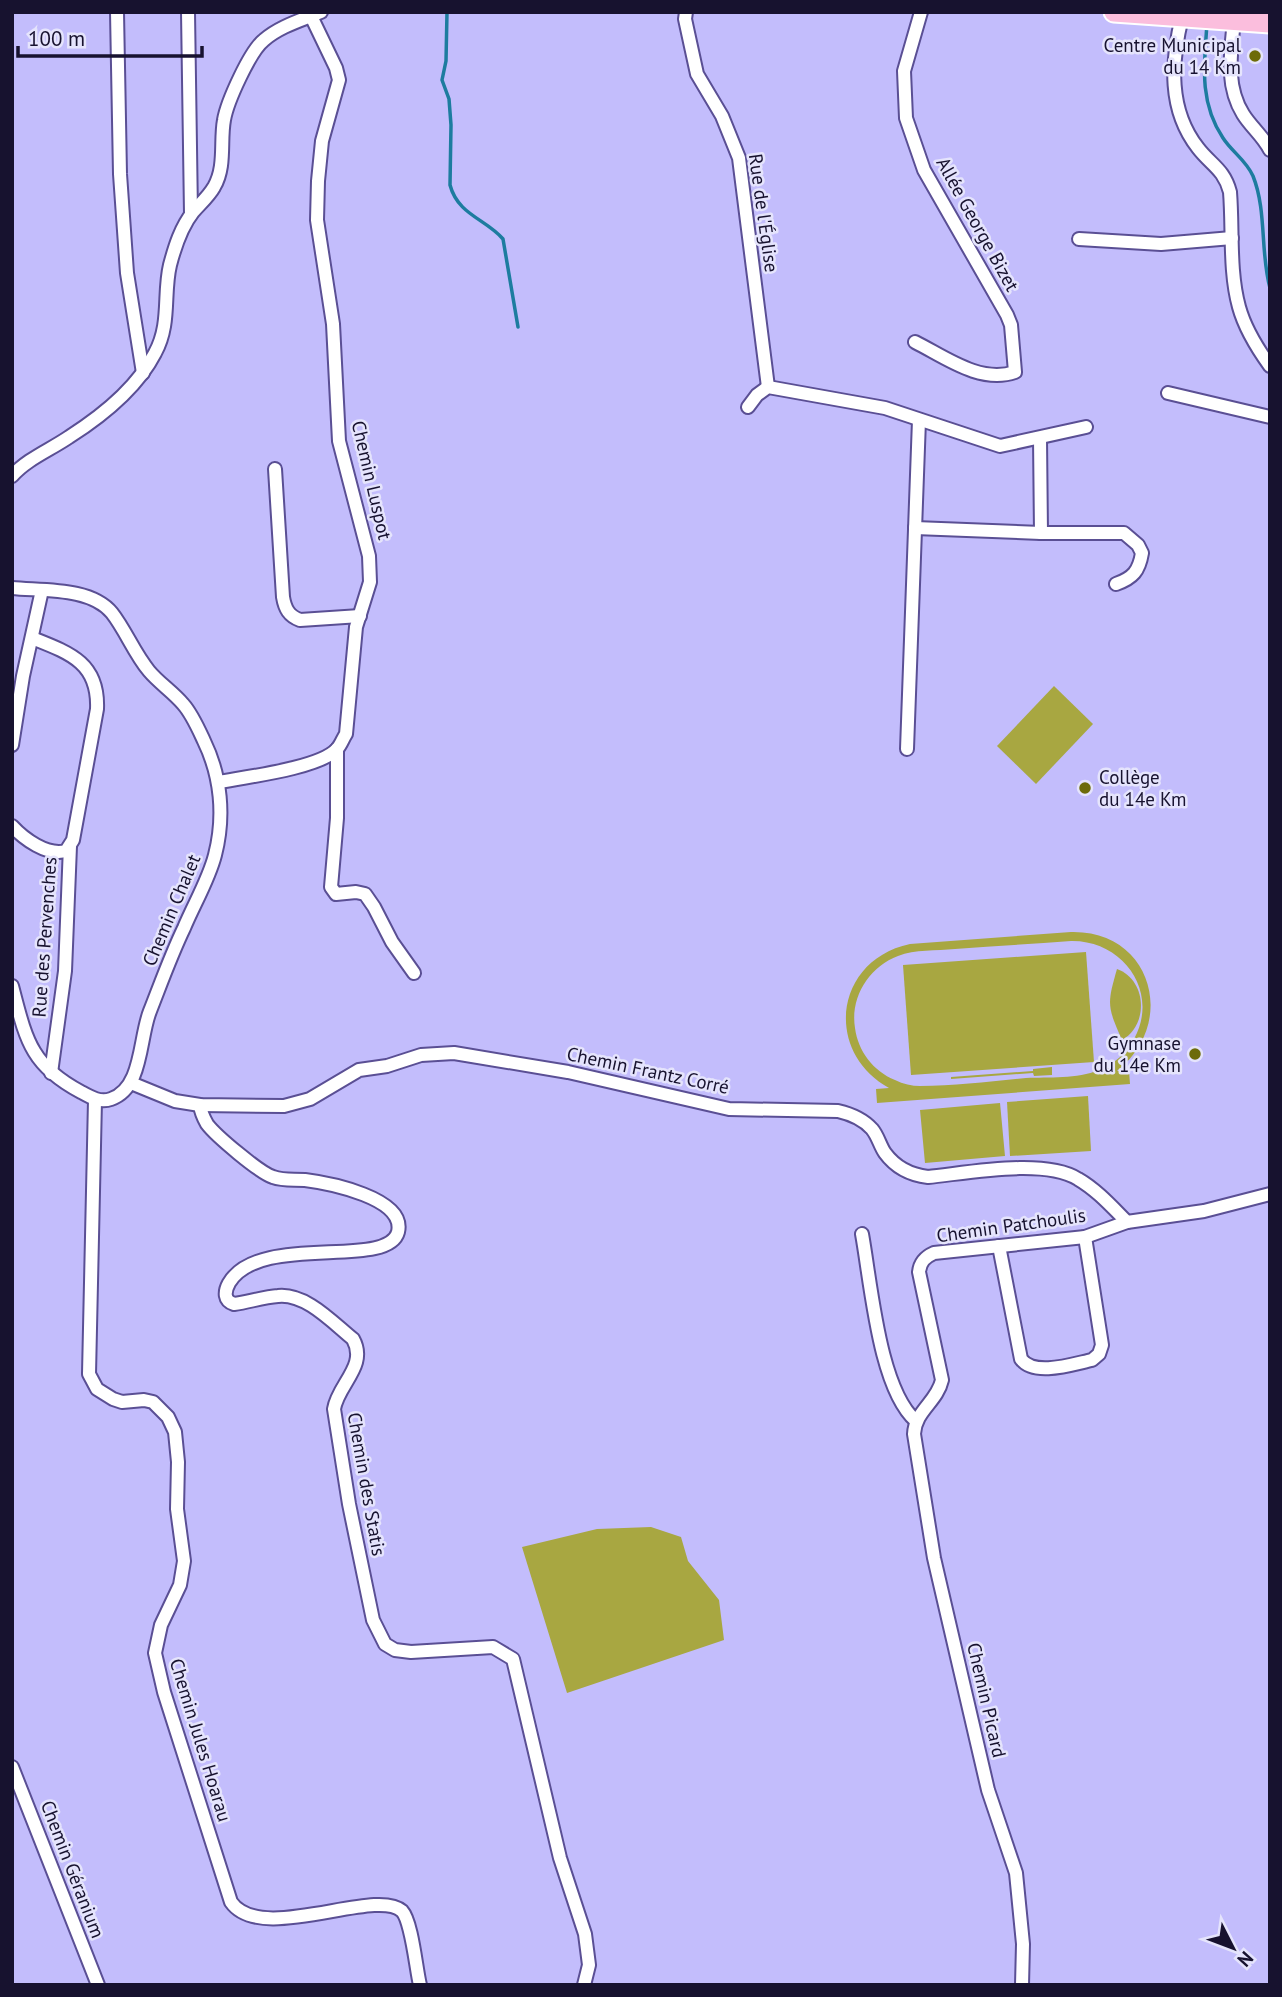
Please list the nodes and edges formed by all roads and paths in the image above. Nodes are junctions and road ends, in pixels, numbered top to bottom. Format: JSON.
{"nodes":[{"id":1,"x":117,"y":12,"type":"edge"},
{"id":2,"x":188,"y":12,"type":"edge"},
{"id":3,"x":686,"y":12,"type":"edge"},
{"id":4,"x":921,"y":12,"type":"edge"},
{"id":5,"x":1114,"y":12,"type":"edge"},
{"id":6,"x":316,"y":14,"type":"edge"},
{"id":7,"x":1189,"y":16,"type":"edge"},
{"id":8,"x":1230,"y":20,"type":"junction"},
{"id":9,"x":1270,"y":23,"type":"edge"},
{"id":10,"x":1270,"y":150,"type":"edge"},
{"id":11,"x":191,"y":214,"type":"junction"},
{"id":12,"x":1233,"y":237,"type":"junction"},
{"id":13,"x":1079,"y":239,"type":"dead end"},
{"id":14,"x":915,"y":342,"type":"dead end"},
{"id":15,"x":1270,"y":365,"type":"edge"},
{"id":16,"x":143,"y":373,"type":"junction"},
{"id":17,"x":768,"y":387,"type":"junction"},
{"id":18,"x":1168,"y":393,"type":"dead end"},
{"id":19,"x":748,"y":407,"type":"dead end"},
{"id":20,"x":1270,"y":417,"type":"edge"},
{"id":21,"x":919,"y":420,"type":"junction"},
{"id":22,"x":1086,"y":427,"type":"dead end"},
{"id":23,"x":1040,"y":438,"type":"junction"},
{"id":24,"x":275,"y":469,"type":"dead end"},
{"id":25,"x":12,"y":476,"type":"edge"},
{"id":26,"x":915,"y":528,"type":"junction"},
{"id":27,"x":1041,"y":533,"type":"junction"},
{"id":28,"x":1116,"y":584,"type":"dead end"},
{"id":29,"x":12,"y":588,"type":"edge"},
{"id":30,"x":42,"y":590,"type":"junction"},
{"id":31,"x":360,"y":616,"type":"junction"},
{"id":32,"x":32,"y":638,"type":"junction"},
{"id":33,"x":12,"y":745,"type":"edge"},
{"id":34,"x":337,"y":749,"type":"junction"},
{"id":35,"x":907,"y":749,"type":"dead end"},
{"id":36,"x":219,"y":782,"type":"junction"},
{"id":37,"x":12,"y":826,"type":"edge"},
{"id":38,"x":70,"y":846,"type":"junction"},
{"id":39,"x":414,"y":973,"type":"dead end"},
{"id":40,"x":12,"y":986,"type":"edge"},
{"id":41,"x":51,"y":1073,"type":"junction"},
{"id":42,"x":131,"y":1083,"type":"junction"},
{"id":43,"x":94,"y":1100,"type":"junction"},
{"id":44,"x":200,"y":1105,"type":"junction"},
{"id":45,"x":1270,"y":1194,"type":"edge"},
{"id":46,"x":1127,"y":1222,"type":"junction"},
{"id":47,"x":862,"y":1234,"type":"dead end"},
{"id":48,"x":1085,"y":1237,"type":"junction"},
{"id":49,"x":999,"y":1246,"type":"junction"},
{"id":50,"x":916,"y":1421,"type":"junction"},
{"id":51,"x":12,"y":1767,"type":"edge"},
{"id":52,"x":98,"y":1985,"type":"edge"},
{"id":53,"x":420,"y":1985,"type":"edge"},
{"id":54,"x":584,"y":1985,"type":"edge"},
{"id":55,"x":1023,"y":1985,"type":"edge"}],
"edges":[{"from":1,"to":16,"type":"street"},
{"from":2,"to":11,"type":"street"},
{"from":3,"to":17,"type":"street","name":"Rue de l'Église"},
{"from":4,"to":14,"type":"street","name":"Allée George Bizet"},
{"from":5,"to":7,"type":"main road"},
{"from":6,"to":11,"type":"street"},
{"from":6,"to":31,"type":"street","name":"Chemin Luspot"},
{"from":7,"to":8,"type":"main road"},
{"from":7,"to":12,"type":"street"},
{"from":8,"to":9,"type":"main road"},
{"from":8,"to":10,"type":"street"},
{"from":11,"to":16,"type":"street"},
{"from":12,"to":13,"type":"street"},
{"from":12,"to":15,"type":"street"},
{"from":16,"to":25,"type":"street"},
{"from":17,"to":19,"type":"street"},
{"from":17,"to":21,"type":"street"},
{"from":18,"to":20,"type":"street"},
{"from":21,"to":23,"type":"street"},
{"from":21,"to":26,"type":"street"},
{"from":22,"to":23,"type":"street"},
{"from":23,"to":27,"type":"street"},
{"from":24,"to":31,"type":"street"},
{"from":26,"to":27,"type":"street"},
{"from":26,"to":35,"type":"street"},
{"from":27,"to":28,"type":"street"},
{"from":29,"to":30,"type":"street","name":"Chemin Chalet"},
{"from":30,"to":32,"type":"street"},
{"from":30,"to":36,"type":"street","name":"Chemin Chalet"},
{"from":31,"to":34,"type":"street","name":"Chemin Luspot"},
{"from":32,"to":33,"type":"street"},
{"from":32,"to":38,"type":"street","name":"Rue des Pervenches"},
{"from":34,"to":36,"type":"street"},
{"from":34,"to":39,"type":"street","name":"Chemin Luspot"},
{"from":36,"to":42,"type":"street","name":"Chemin Chalet"},
{"from":37,"to":38,"type":"street","name":"Rue des Pervenches"},
{"from":38,"to":41,"type":"street","name":"Rue des Pervenches"},
{"from":40,"to":41,"type":"street"},
{"from":41,"to":43,"type":"street"},
{"from":42,"to":43,"type":"street"},
{"from":42,"to":44,"type":"street","name":"Chemin Frantz Corré"},
{"from":43,"to":53,"type":"street","name":"Chemin Jules Hoarau"},
{"from":44,"to":46,"type":"street","name":"Chemin Frantz Corré"},
{"from":44,"to":54,"type":"street","name":"Chemin des Statis"},
{"from":45,"to":46,"type":"street","name":"Chemin Patchoulis"},
{"from":46,"to":48,"type":"street","name":"Chemin Patchoulis"},
{"from":47,"to":50,"type":"street"},
{"from":48,"to":49,"type":"street","name":"Chemin Patchoulis"},
{"from":48,"to":49,"type":"street"},
{"from":49,"to":50,"type":"street","name":"Chemin Patchoulis"},
{"from":50,"to":55,"type":"street","name":"Chemin Picard"},
{"from":51,"to":52,"type":"street","name":"Chemin Géranium"}]}
